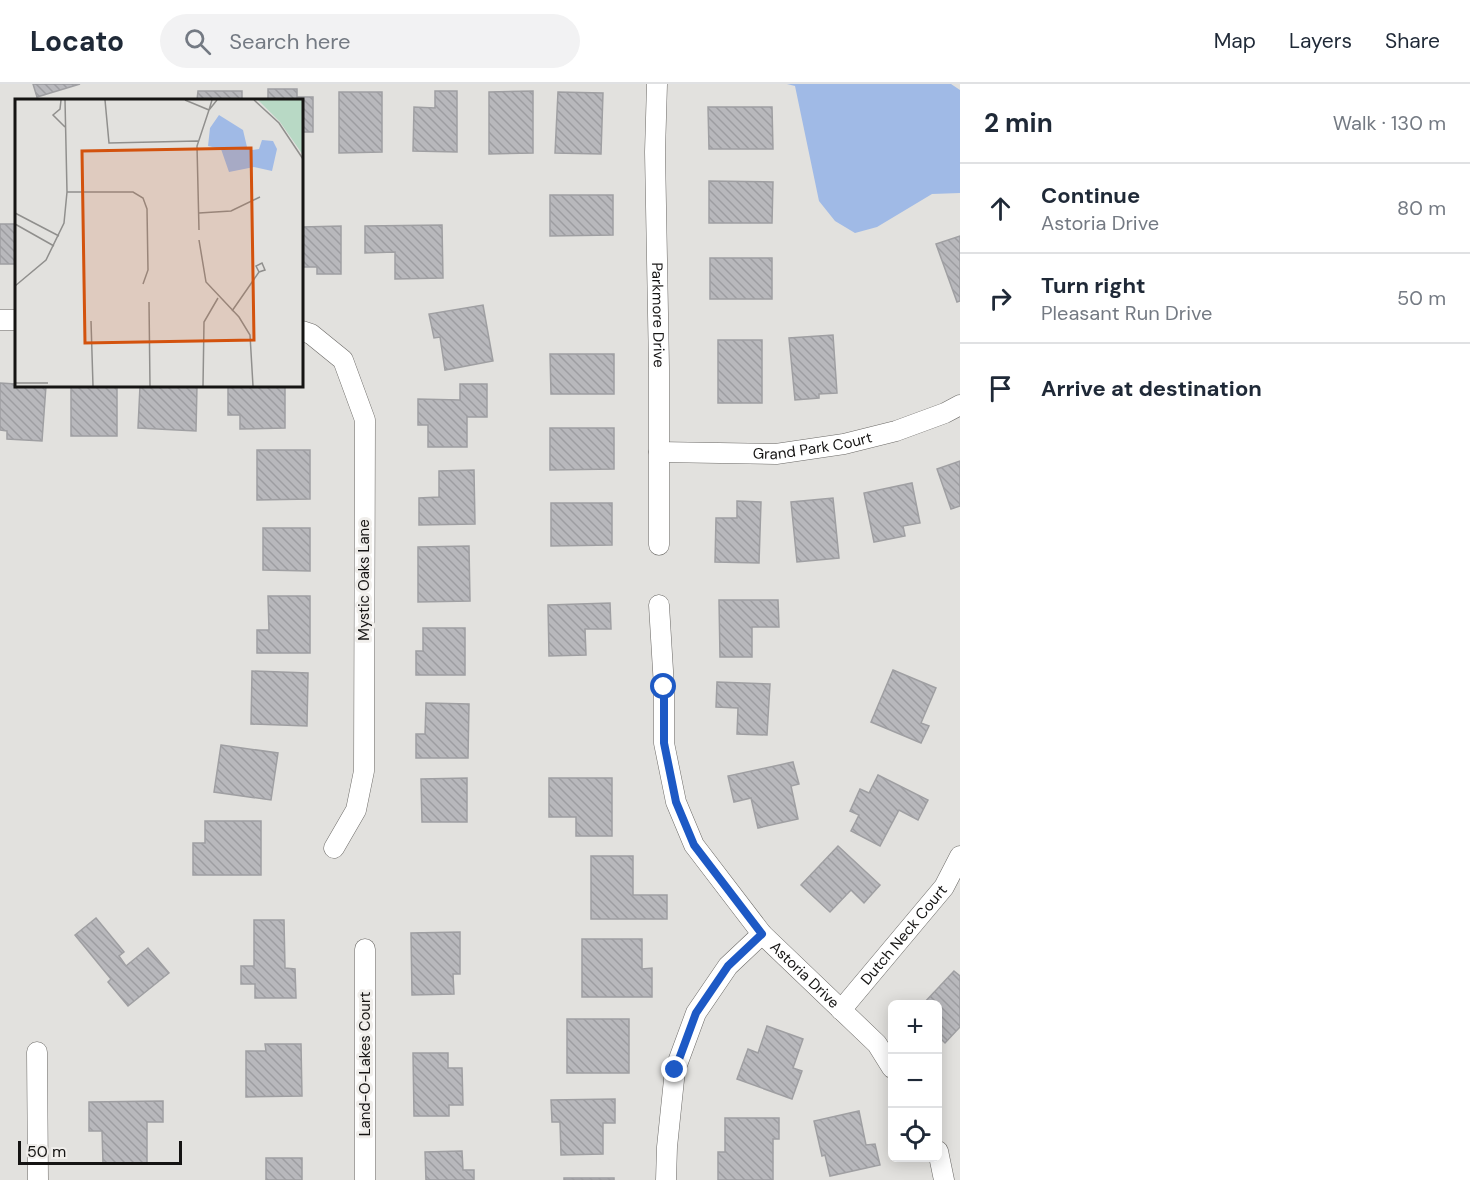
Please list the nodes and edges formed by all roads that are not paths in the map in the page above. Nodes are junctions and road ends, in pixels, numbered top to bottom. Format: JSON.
{"nodes":[{"id":1,"x":657,"y":84,"type":"edge"},
{"id":2,"x":303,"y":331,"type":"edge"},
{"id":3,"x":960,"y":405,"type":"edge"},
{"id":4,"x":659,"y":452,"type":"junction"},
{"id":5,"x":659,"y":545,"type":"dead end"},
{"id":6,"x":659,"y":605,"type":"dead end"},
{"id":7,"x":334,"y":848,"type":"dead end"},
{"id":8,"x":960,"y":856,"type":"edge"},
{"id":9,"x":762,"y":934,"type":"junction"},
{"id":10,"x":365,"y":949,"type":"dead end"},
{"id":11,"x":841,"y":1010,"type":"junction"},
{"id":12,"x":37,"y":1052,"type":"dead end"},
{"id":13,"x":888,"y":1062,"type":"edge"},
{"id":14,"x":940,"y":1162,"type":"edge"},
{"id":15,"x":38,"y":1180,"type":"edge"},
{"id":16,"x":365,"y":1180,"type":"edge"},
{"id":17,"x":666,"y":1180,"type":"edge"},
{"id":18,"x":944,"y":1180,"type":"edge"}],
"edges":[{"from":1,"to":4,"type":"street","name":"Parkmore Drive"},
{"from":2,"to":7,"type":"street","name":"Mystic Oaks Lane"},
{"from":3,"to":4,"type":"street","name":"Grand Park Court"},
{"from":4,"to":5,"type":"street","name":"Parkmore Drive"},
{"from":6,"to":9,"type":"street","name":"Astoria Drive"},
{"from":8,"to":11,"type":"street","name":"Dutch Neck Court"},
{"from":9,"to":11,"type":"street","name":"Astoria Drive"},
{"from":9,"to":17,"type":"street"},
{"from":10,"to":16,"type":"street","name":"Land-O-Lakes Court"},
{"from":11,"to":13,"type":"street","name":"Astoria Drive"},
{"from":12,"to":15,"type":"street"},
{"from":14,"to":18,"type":"street"}]}
